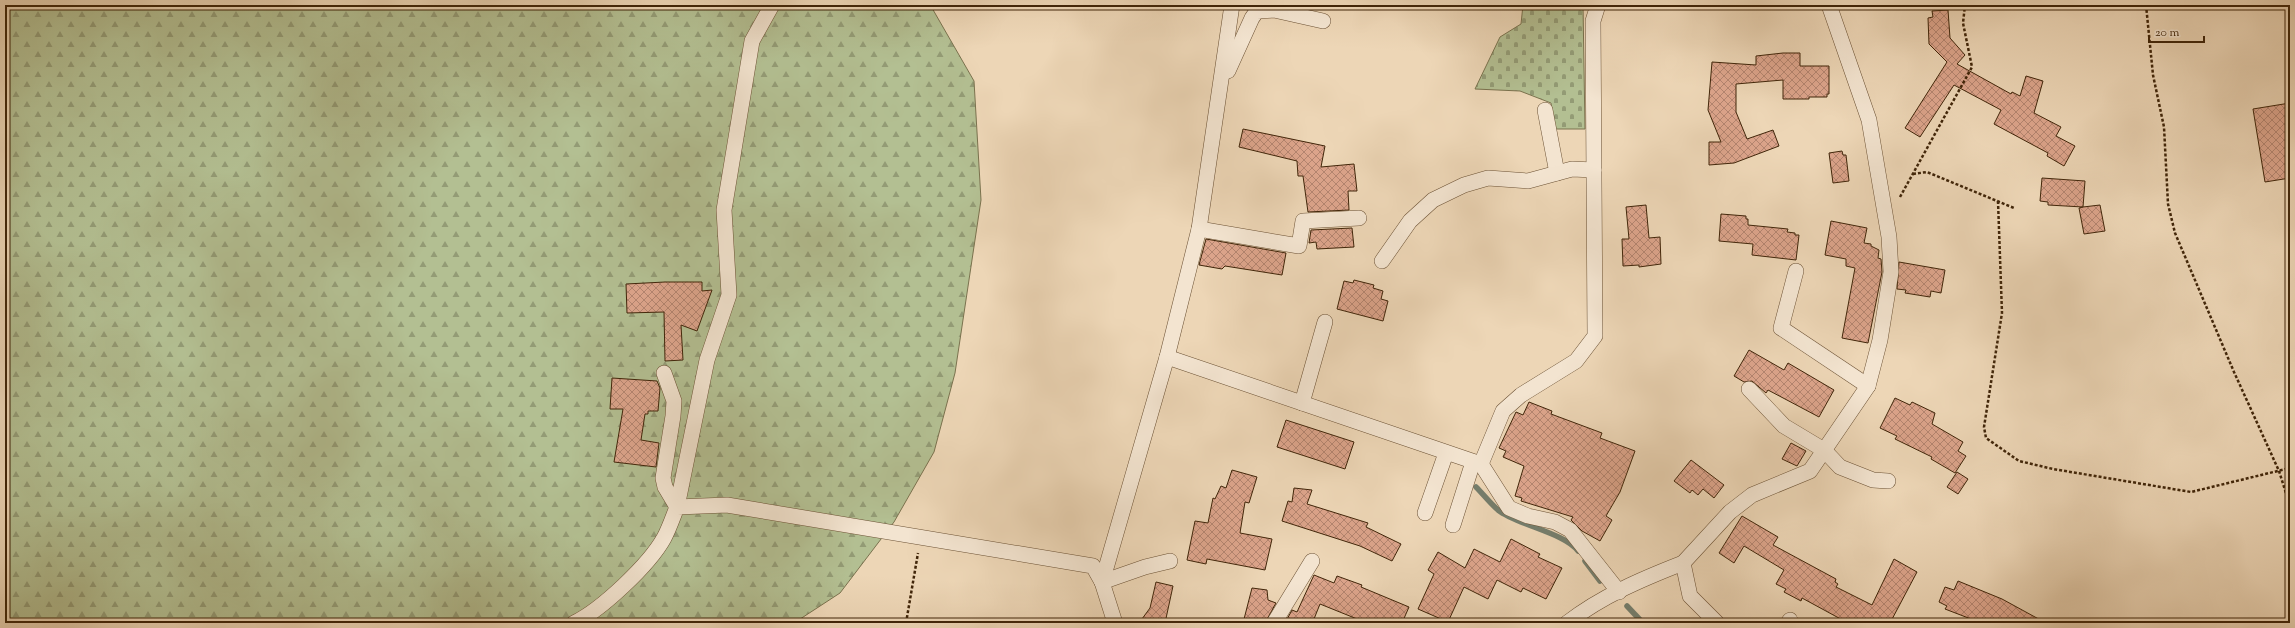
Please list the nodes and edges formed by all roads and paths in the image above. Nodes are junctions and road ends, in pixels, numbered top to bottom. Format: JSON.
{"nodes":[{"id":1,"x":772,"y":5,"type":"edge"},
{"id":2,"x":1232,"y":5,"type":"edge"},
{"id":3,"x":1598,"y":5,"type":"edge"},
{"id":4,"x":1829,"y":5,"type":"edge"},
{"id":5,"x":1964,"y":5,"type":"edge"},
{"id":6,"x":2146,"y":5,"type":"edge"},
{"id":7,"x":1323,"y":21,"type":"dead end"},
{"id":8,"x":1221,"y":74,"type":"junction"},
{"id":9,"x":1545,"y":110,"type":"dead end"},
{"id":10,"x":1594,"y":170,"type":"junction"},
{"id":11,"x":1557,"y":173,"type":"junction"},
{"id":12,"x":1912,"y":174,"type":"junction"},
{"id":13,"x":1998,"y":201,"type":"junction"},
{"id":14,"x":2014,"y":208,"type":"dead end"},
{"id":15,"x":1885,"y":211,"type":"junction"},
{"id":16,"x":1359,"y":218,"type":"dead end"},
{"id":17,"x":1199,"y":228,"type":"junction"},
{"id":18,"x":1382,"y":261,"type":"dead end"},
{"id":19,"x":1796,"y":271,"type":"dead end"},
{"id":20,"x":1324,"y":322,"type":"dead end"},
{"id":21,"x":1168,"y":357,"type":"junction"},
{"id":22,"x":664,"y":373,"type":"dead end"},
{"id":23,"x":1868,"y":386,"type":"junction"},
{"id":24,"x":1749,"y":389,"type":"dead end"},
{"id":25,"x":1302,"y":403,"type":"junction"},
{"id":26,"x":1824,"y":450,"type":"junction"},
{"id":27,"x":1446,"y":453,"type":"junction"},
{"id":28,"x":1477,"y":463,"type":"junction"},
{"id":29,"x":2290,"y":468,"type":"edge"},
{"id":30,"x":2279,"y":471,"type":"junction"},
{"id":31,"x":1888,"y":482,"type":"dead end"},
{"id":32,"x":2290,"y":506,"type":"edge"},
{"id":33,"x":677,"y":507,"type":"junction"},
{"id":34,"x":1425,"y":513,"type":"dead end"},
{"id":35,"x":1453,"y":525,"type":"dead end"},
{"id":36,"x":921,"y":537,"type":"junction"},
{"id":37,"x":1170,"y":561,"type":"dead end"},
{"id":38,"x":1312,"y":561,"type":"dead end"},
{"id":39,"x":1683,"y":563,"type":"junction"},
{"id":40,"x":1102,"y":582,"type":"junction"},
{"id":41,"x":1619,"y":592,"type":"junction"},
{"id":42,"x":574,"y":623,"type":"edge"},
{"id":43,"x":906,"y":623,"type":"edge"},
{"id":44,"x":1115,"y":623,"type":"edge"},
{"id":45,"x":1274,"y":623,"type":"edge"},
{"id":46,"x":1567,"y":623,"type":"edge"},
{"id":47,"x":1717,"y":623,"type":"edge"}],
"edges":[{"from":1,"to":33,"type":"street"},
{"from":2,"to":8,"type":"street"},
{"from":3,"to":10,"type":"street"},
{"from":4,"to":15,"type":"street"},
{"from":5,"to":12,"type":"path"},
{"from":6,"to":30,"type":"path"},
{"from":7,"to":8,"type":"street"},
{"from":8,"to":17,"type":"street"},
{"from":9,"to":11,"type":"street"},
{"from":10,"to":11,"type":"street"},
{"from":10,"to":28,"type":"street"},
{"from":11,"to":18,"type":"street"},
{"from":12,"to":13,"type":"path"},
{"from":12,"to":15,"type":"path"},
{"from":13,"to":14,"type":"path"},
{"from":13,"to":30,"type":"path"},
{"from":15,"to":23,"type":"street"},
{"from":16,"to":17,"type":"street"},
{"from":17,"to":21,"type":"street"},
{"from":19,"to":23,"type":"street"},
{"from":20,"to":25,"type":"street"},
{"from":21,"to":25,"type":"street"},
{"from":21,"to":40,"type":"street"},
{"from":22,"to":33,"type":"street"},
{"from":23,"to":26,"type":"street"},
{"from":24,"to":26,"type":"street"},
{"from":25,"to":27,"type":"street"},
{"from":26,"to":31,"type":"street"},
{"from":26,"to":39,"type":"street"},
{"from":27,"to":28,"type":"street"},
{"from":27,"to":34,"type":"street"},
{"from":28,"to":35,"type":"street"},
{"from":28,"to":41,"type":"street"},
{"from":29,"to":30,"type":"path"},
{"from":30,"to":32,"type":"path"},
{"from":33,"to":36,"type":"street"},
{"from":33,"to":42,"type":"street"},
{"from":36,"to":40,"type":"street"},
{"from":36,"to":43,"type":"path"},
{"from":37,"to":40,"type":"street"},
{"from":38,"to":45,"type":"street"},
{"from":39,"to":41,"type":"street"},
{"from":39,"to":47,"type":"street"},
{"from":40,"to":44,"type":"street"},
{"from":41,"to":46,"type":"street"}]}
